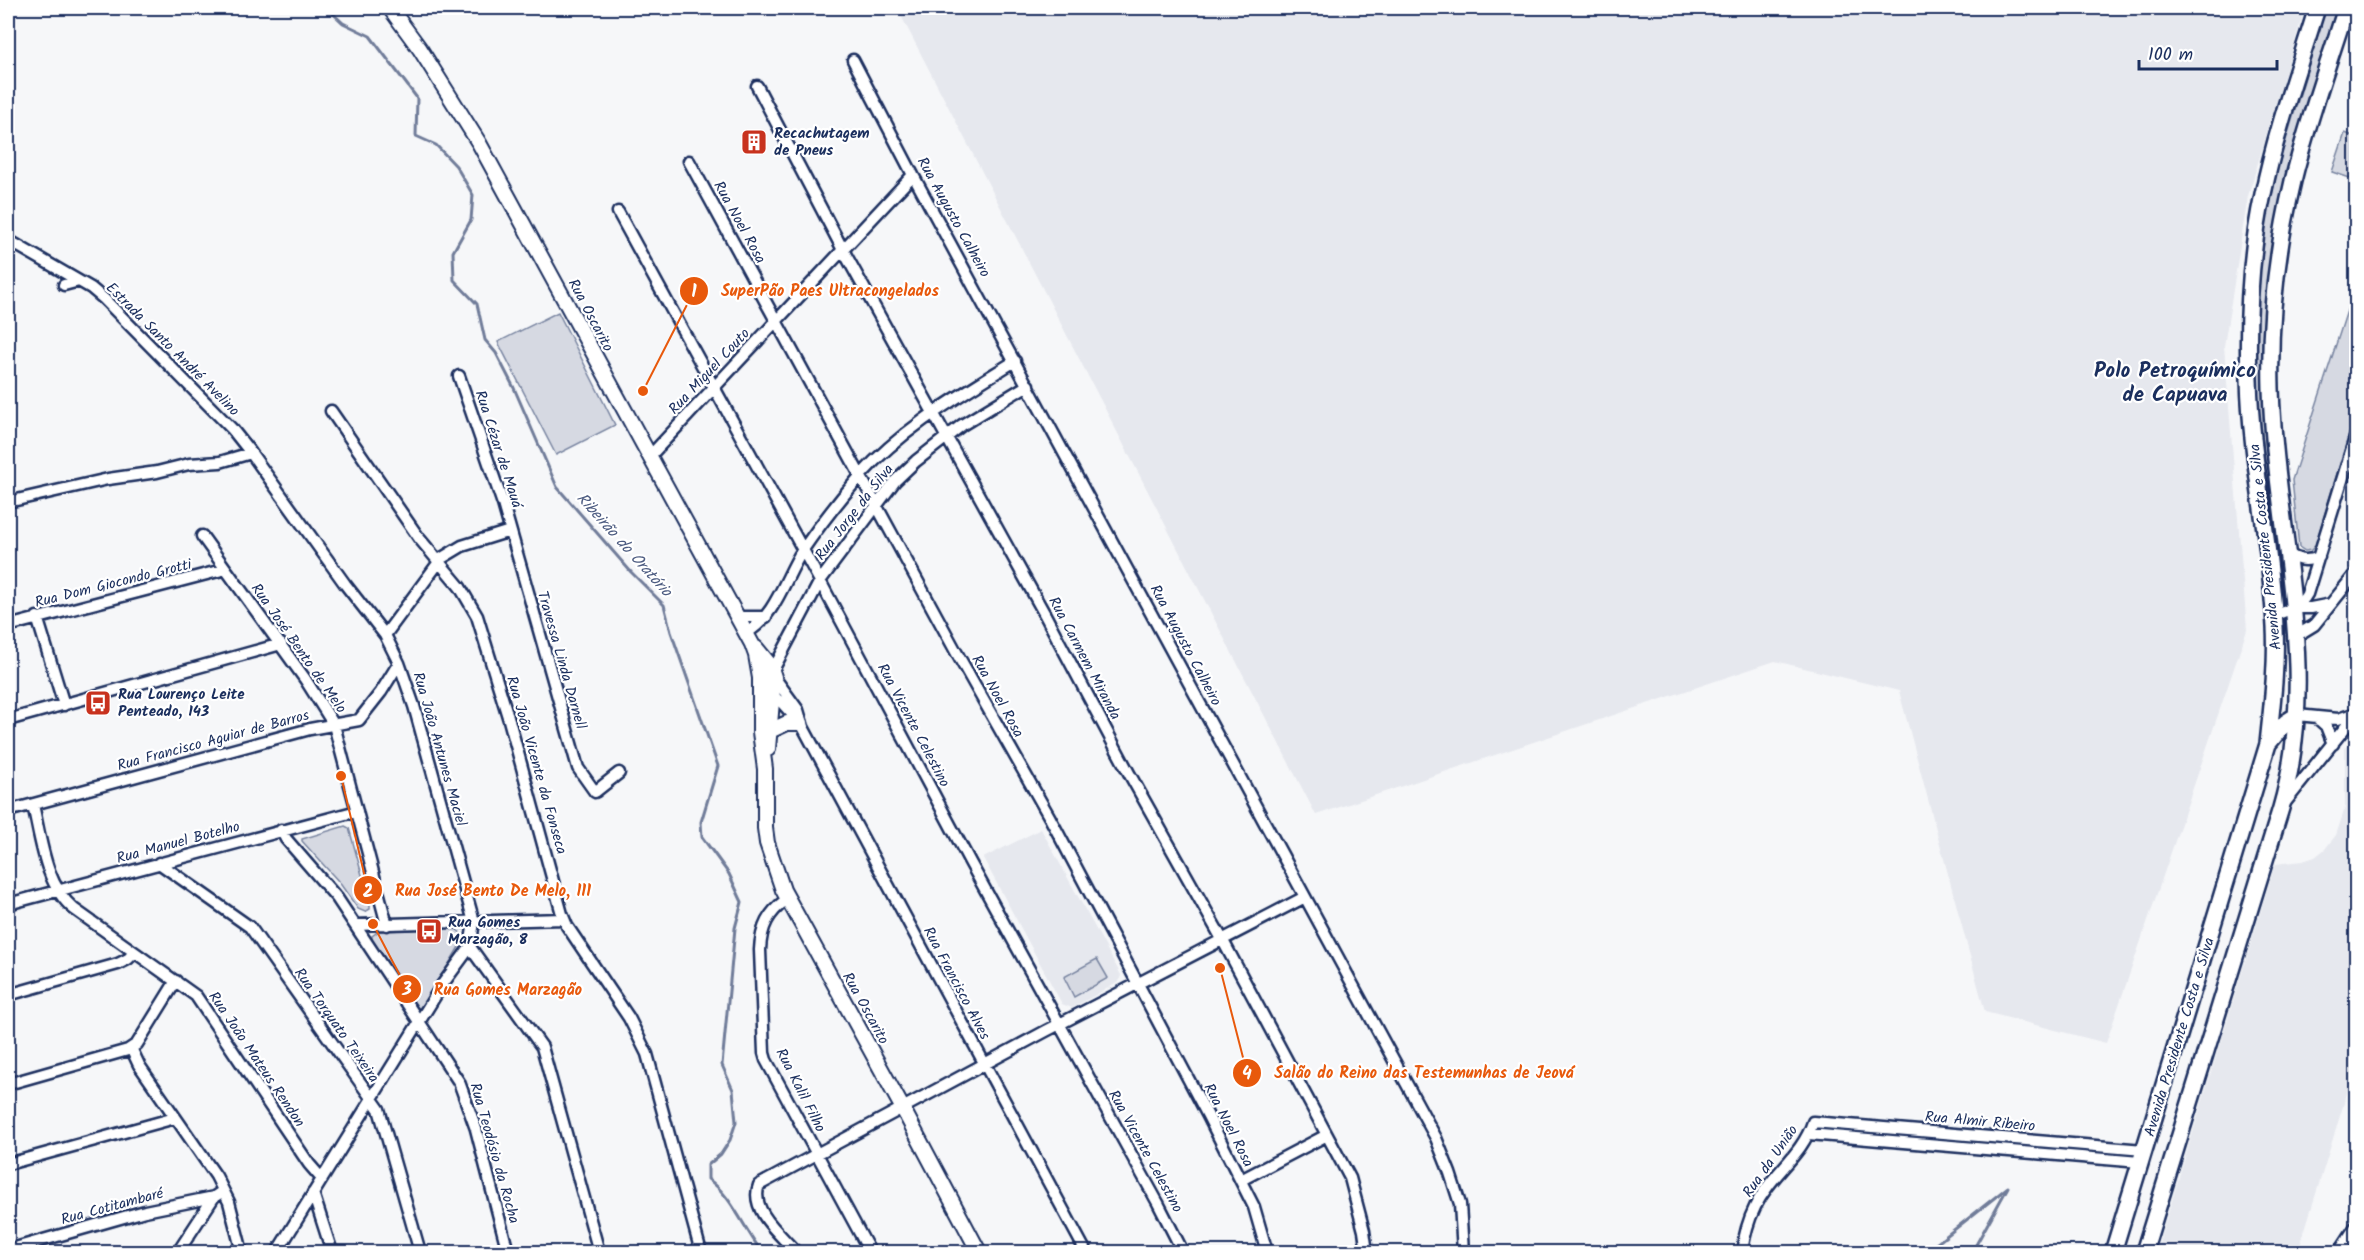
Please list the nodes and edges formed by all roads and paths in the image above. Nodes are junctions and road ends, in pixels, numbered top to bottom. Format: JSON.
{"nodes":[{"id":1,"x":390,"y":8,"type":"edge"},
{"id":2,"x":2317,"y":8,"type":"edge"},
{"id":3,"x":2346,"y":8,"type":"edge"},
{"id":4,"x":853,"y":60,"type":"dead end"},
{"id":5,"x":757,"y":86,"type":"dead end"},
{"id":6,"x":689,"y":161,"type":"dead end"},
{"id":7,"x":913,"y":175,"type":"junction"},
{"id":8,"x":618,"y":212,"type":"dead end"},
{"id":9,"x":8,"y":240,"type":"edge"},
{"id":10,"x":843,"y":250,"type":"junction"},
{"id":11,"x":79,"y":281,"type":"junction"},
{"id":12,"x":64,"y":285,"type":"dead end"},
{"id":13,"x":777,"y":320,"type":"junction"},
{"id":14,"x":1015,"y":361,"type":"junction"},
{"id":15,"x":459,"y":376,"type":"dead end"},
{"id":16,"x":1028,"y":385,"type":"junction"},
{"id":17,"x":713,"y":388,"type":"junction"},
{"id":18,"x":331,"y":411,"type":"dead end"},
{"id":19,"x":933,"y":412,"type":"junction"},
{"id":20,"x":2356,"y":435,"type":"edge"},
{"id":21,"x":947,"y":436,"type":"junction"},
{"id":22,"x":251,"y":453,"type":"junction"},
{"id":23,"x":650,"y":457,"type":"junction"},
{"id":24,"x":861,"y":475,"type":"junction"},
{"id":25,"x":8,"y":502,"type":"edge"},
{"id":26,"x":877,"y":504,"type":"junction"},
{"id":27,"x":291,"y":509,"type":"joint"},
{"id":28,"x":510,"y":531,"type":"junction"},
{"id":29,"x":202,"y":536,"type":"dead end"},
{"id":30,"x":803,"y":551,"type":"junction"},
{"id":31,"x":2287,"y":552,"type":"junction"},
{"id":32,"x":2319,"y":557,"type":"junction"},
{"id":33,"x":438,"y":562,"type":"junction"},
{"id":34,"x":226,"y":569,"type":"junction"},
{"id":35,"x":2356,"y":573,"type":"edge"},
{"id":36,"x":820,"y":581,"type":"junction"},
{"id":37,"x":2331,"y":604,"type":"junction"},
{"id":38,"x":2293,"y":608,"type":"junction"},
{"id":39,"x":2274,"y":615,"type":"junction"},
{"id":40,"x":37,"y":617,"type":"junction"},
{"id":41,"x":738,"y":617,"type":"junction"},
{"id":42,"x":766,"y":617,"type":"junction"},
{"id":43,"x":8,"y":626,"type":"edge"},
{"id":44,"x":385,"y":635,"type":"junction"},
{"id":45,"x":2296,"y":636,"type":"junction"},
{"id":46,"x":749,"y":639,"type":"junction"},
{"id":47,"x":281,"y":644,"type":"junction"},
{"id":48,"x":399,"y":663,"type":"junction"},
{"id":49,"x":769,"y":674,"type":"junction"},
{"id":50,"x":767,"y":692,"type":"junction"},
{"id":51,"x":64,"y":705,"type":"junction"},
{"id":52,"x":2356,"y":714,"type":"edge"},
{"id":53,"x":2297,"y":715,"type":"junction"},
{"id":54,"x":2315,"y":716,"type":"junction"},
{"id":55,"x":8,"y":720,"type":"edge"},
{"id":56,"x":334,"y":725,"type":"junction"},
{"id":57,"x":802,"y":725,"type":"junction"},
{"id":58,"x":770,"y":731,"type":"junction"},
{"id":59,"x":2268,"y":744,"type":"junction"},
{"id":60,"x":2333,"y":744,"type":"junction"},
{"id":61,"x":765,"y":769,"type":"junction"},
{"id":62,"x":619,"y":773,"type":"dead end"},
{"id":63,"x":33,"y":805,"type":"junction"},
{"id":64,"x":2282,"y":808,"type":"junction"},
{"id":65,"x":357,"y":811,"type":"junction"},
{"id":66,"x":8,"y":812,"type":"edge"},
{"id":67,"x":281,"y":830,"type":"junction"},
{"id":68,"x":159,"y":863,"type":"junction"},
{"id":69,"x":58,"y":890,"type":"junction"},
{"id":70,"x":1305,"y":897,"type":"junction"},
{"id":71,"x":787,"y":899,"type":"junction"},
{"id":72,"x":8,"y":904,"type":"edge"},
{"id":73,"x":564,"y":919,"type":"junction"},
{"id":74,"x":474,"y":922,"type":"junction"},
{"id":75,"x":355,"y":925,"type":"junction"},
{"id":76,"x":387,"y":925,"type":"junction"},
{"id":77,"x":1222,"y":939,"type":"junction"},
{"id":78,"x":470,"y":946,"type":"junction"},
{"id":79,"x":134,"y":952,"type":"junction"},
{"id":80,"x":176,"y":981,"type":"junction"},
{"id":81,"x":1137,"y":984,"type":"junction"},
{"id":82,"x":8,"y":994,"type":"edge"},
{"id":83,"x":420,"y":1023,"type":"junction"},
{"id":84,"x":1059,"y":1024,"type":"junction"},
{"id":85,"x":131,"y":1048,"type":"junction"},
{"id":86,"x":983,"y":1064,"type":"junction"},
{"id":87,"x":8,"y":1084,"type":"edge"},
{"id":88,"x":372,"y":1101,"type":"junction"},
{"id":89,"x":903,"y":1109,"type":"junction"},
{"id":90,"x":175,"y":1118,"type":"junction"},
{"id":91,"x":1813,"y":1122,"type":"joint"},
{"id":92,"x":1809,"y":1134,"type":"junction"},
{"id":93,"x":1327,"y":1136,"type":"junction"},
{"id":94,"x":816,"y":1154,"type":"junction"},
{"id":95,"x":2142,"y":1156,"type":"junction"},
{"id":96,"x":8,"y":1164,"type":"edge"},
{"id":97,"x":322,"y":1179,"type":"junction"},
{"id":98,"x":1241,"y":1180,"type":"junction"},
{"id":99,"x":313,"y":1193,"type":"junction"},
{"id":100,"x":218,"y":1194,"type":"junction"},
{"id":101,"x":2356,"y":1226,"type":"edge"},
{"id":102,"x":8,"y":1250,"type":"edge"},
{"id":103,"x":178,"y":1252,"type":"edge"},
{"id":104,"x":243,"y":1252,"type":"edge"},
{"id":105,"x":277,"y":1252,"type":"edge"},
{"id":106,"x":332,"y":1252,"type":"edge"},
{"id":107,"x":420,"y":1252,"type":"edge"},
{"id":108,"x":508,"y":1252,"type":"edge"},
{"id":109,"x":599,"y":1252,"type":"edge"},
{"id":110,"x":700,"y":1252,"type":"edge"},
{"id":111,"x":796,"y":1252,"type":"edge"},
{"id":112,"x":870,"y":1252,"type":"edge"},
{"id":113,"x":979,"y":1252,"type":"edge"},
{"id":114,"x":1086,"y":1252,"type":"edge"},
{"id":115,"x":1183,"y":1252,"type":"edge"},
{"id":116,"x":1267,"y":1252,"type":"edge"},
{"id":117,"x":1367,"y":1252,"type":"edge"},
{"id":118,"x":1463,"y":1252,"type":"edge"},
{"id":119,"x":1742,"y":1252,"type":"edge"},
{"id":120,"x":2113,"y":1252,"type":"edge"},
{"id":121,"x":2144,"y":1252,"type":"edge"},
{"id":122,"x":2340,"y":1252,"type":"edge"}],
"edges":[{"from":1,"to":23,"type":"main road","name":"Rua Oscarito"},
{"from":2,"to":39,"type":"highway","name":"Avenida Presidente Costa e Silva"},
{"from":3,"to":31,"type":"highway","name":"Avenida Presidente Costa e Silva"},
{"from":4,"to":7,"type":"street","name":"Rua Augusto Calheiro"},
{"from":5,"to":10,"type":"street","name":"Rua Carmem Miranda"},
{"from":6,"to":13,"type":"street","name":"Rua Noel Rosa"},
{"from":7,"to":10,"type":"street","name":"Rua Miguel Couto"},
{"from":7,"to":14,"type":"street","name":"Rua Augusto Calheiro"},
{"from":8,"to":17,"type":"street","name":"Rua Vicente Celestino"},
{"from":9,"to":11,"type":"street","name":"Estrada Santo André Avelino"},
{"from":10,"to":13,"type":"street","name":"Rua Miguel Couto"},
{"from":10,"to":19,"type":"street","name":"Rua Carmem Miranda"},
{"from":11,"to":12,"type":"street"},
{"from":11,"to":22,"type":"street","name":"Estrada Santo André Avelino"},
{"from":13,"to":17,"type":"street","name":"Rua Miguel Couto"},
{"from":13,"to":24,"type":"street","name":"Rua Noel Rosa"},
{"from":14,"to":16,"type":"street","name":"Rua Augusto Calheiro"},
{"from":14,"to":19,"type":"street","name":"Rua Jorge da Silva"},
{"from":15,"to":28,"type":"street","name":"Rua Cézar de Mauá"},
{"from":16,"to":21,"type":"street","name":"Rua Jorge da Silva"},
{"from":16,"to":70,"type":"street","name":"Rua Augusto Calheiro"},
{"from":17,"to":23,"type":"street","name":"Rua Miguel Couto"},
{"from":17,"to":30,"type":"street","name":"Rua Vicente Celestino"},
{"from":18,"to":33,"type":"street","name":"Rua João Vicente da Fonseca"},
{"from":19,"to":21,"type":"street","name":"Rua Carmem Miranda"},
{"from":19,"to":24,"type":"street","name":"Rua Jorge da Silva"},
{"from":20,"to":32,"type":"street"},
{"from":21,"to":26,"type":"street","name":"Rua Jorge da Silva"},
{"from":21,"to":77,"type":"street","name":"Rua Carmem Miranda"},
{"from":22,"to":25,"type":"street"},
{"from":22,"to":27,"type":"street","name":"Estrada Santo André Avelino"},
{"from":23,"to":41,"type":"main road","name":"Rua Oscarito"},
{"from":24,"to":26,"type":"street","name":"Rua Noel Rosa"},
{"from":24,"to":30,"type":"street","name":"Rua Jorge da Silva"},
{"from":26,"to":36,"type":"street","name":"Rua Jorge da Silva"},
{"from":26,"to":81,"type":"street","name":"Rua Noel Rosa"},
{"from":27,"to":44,"type":"street","name":"Rua João Antunes Maciel"},
{"from":28,"to":33,"type":"street"},
{"from":28,"to":62,"type":"street","name":"Travessa Linda Darnell"},
{"from":29,"to":34,"type":"street","name":"Rua José Bento de Melo"},
{"from":30,"to":36,"type":"street","name":"Rua Vicente Celestino"},
{"from":30,"to":42,"type":"street","name":"Rua Jorge da Silva"},
{"from":31,"to":32,"type":"street"},
{"from":31,"to":38,"type":"highway","name":"Avenida Presidente Costa e Silva"},
{"from":32,"to":38,"type":"street"},
{"from":33,"to":44,"type":"street"},
{"from":33,"to":73,"type":"street","name":"Rua João Vicente da Fonseca"},
{"from":34,"to":40,"type":"street","name":"Rua Dom Giocondo Grotti"},
{"from":34,"to":47,"type":"street","name":"Rua José Bento de Melo"},
{"from":35,"to":37,"type":"street"},
{"from":36,"to":49,"type":"street","name":"Rua Jorge da Silva"},
{"from":36,"to":84,"type":"street","name":"Rua Vicente Celestino"},
{"from":37,"to":38,"type":"street"},
{"from":37,"to":45,"type":"street"},
{"from":38,"to":39,"type":"street"},
{"from":38,"to":45,"type":"highway","name":"Avenida Presidente Costa e Silva"},
{"from":39,"to":59,"type":"highway","name":"Avenida Presidente Costa e Silva"},
{"from":40,"to":43,"type":"street","name":"Rua Dom Giocondo Grotti"},
{"from":40,"to":51,"type":"street"},
{"from":41,"to":42,"type":"street"},
{"from":41,"to":46,"type":"main road","name":"Rua Oscarito"},
{"from":42,"to":46,"type":"street","name":"Rua Jorge da Silva"},
{"from":44,"to":48,"type":"street","name":"Rua João Antunes Maciel"},
{"from":45,"to":53,"type":"highway","name":"Avenida Presidente Costa e Silva"},
{"from":46,"to":49,"type":"main road","name":"Rua Oscarito"},
{"from":47,"to":51,"type":"street"},
{"from":47,"to":56,"type":"street","name":"Rua José Bento de Melo"},
{"from":48,"to":56,"type":"street","name":"Rua Francisco Aguiar de Barros"},
{"from":48,"to":74,"type":"street","name":"Rua João Antunes Maciel"},
{"from":49,"to":50,"type":"main road","name":"Rua Oscarito"},
{"from":49,"to":57,"type":"street","name":"Rua Francisco Alves"},
{"from":50,"to":57,"type":"street","name":"Rua Francisco Alves"},
{"from":50,"to":58,"type":"main road","name":"Rua Oscarito"},
{"from":50,"to":61,"type":"main road","name":"Rua Oscarito"},
{"from":51,"to":55,"type":"street"},
{"from":52,"to":54,"type":"street"},
{"from":52,"to":60,"type":"street"},
{"from":53,"to":54,"type":"street"},
{"from":53,"to":59,"type":"highway"},
{"from":53,"to":64,"type":"highway","name":"Avenida Presidente Costa e Silva"},
{"from":54,"to":60,"type":"street"},
{"from":56,"to":63,"type":"street","name":"Rua Francisco Aguiar de Barros"},
{"from":56,"to":65,"type":"street","name":"Rua José Bento de Melo"},
{"from":57,"to":58,"type":"main road"},
{"from":57,"to":86,"type":"street","name":"Rua Francisco Alves"},
{"from":58,"to":61,"type":"main road","name":"Rua Oscarito"},
{"from":59,"to":95,"type":"highway","name":"Avenida Presidente Costa e Silva"},
{"from":60,"to":64,"type":"street"},
{"from":61,"to":71,"type":"main road","name":"Rua Oscarito"},
{"from":63,"to":66,"type":"street","name":"Rua Francisco Aguiar de Barros"},
{"from":63,"to":69,"type":"street","name":"Rua João Mateus Rendon"},
{"from":64,"to":121,"type":"highway","name":"Avenida Presidente Costa e Silva"},
{"from":65,"to":67,"type":"street","name":"Rua Manuel Botelho"},
{"from":65,"to":76,"type":"street","name":"Rua José Bento de Melo"},
{"from":67,"to":68,"type":"street","name":"Rua Manuel Botelho"},
{"from":67,"to":75,"type":"street","name":"Rua Teodósio da Rocha"},
{"from":68,"to":69,"type":"street","name":"Rua Manuel Botelho"},
{"from":68,"to":88,"type":"street","name":"Rua Torquato Teixeira"},
{"from":69,"to":72,"type":"street","name":"Rua Manuel Botelho"},
{"from":69,"to":79,"type":"street","name":"Rua João Mateus Rendon"},
{"from":70,"to":77,"type":"street"},
{"from":70,"to":118,"type":"street","name":"Rua Augusto Calheiro"},
{"from":71,"to":89,"type":"main road","name":"Rua Oscarito"},
{"from":71,"to":94,"type":"street","name":"Rua Kalil Filho"},
{"from":73,"to":74,"type":"street"},
{"from":73,"to":110,"type":"street","name":"Rua João Vicente da Fonseca"},
{"from":74,"to":76,"type":"street"},
{"from":74,"to":78,"type":"street"},
{"from":75,"to":76,"type":"street"},
{"from":75,"to":83,"type":"street","name":"Rua Teodósio da Rocha"},
{"from":77,"to":81,"type":"street"},
{"from":77,"to":93,"type":"street","name":"Rua Carmem Miranda"},
{"from":78,"to":83,"type":"street"},
{"from":78,"to":109,"type":"street"},
{"from":79,"to":80,"type":"street","name":"Rua João Mateus Rendon"},
{"from":79,"to":82,"type":"street"},
{"from":80,"to":85,"type":"street"},
{"from":80,"to":97,"type":"street","name":"Rua João Mateus Rendon"},
{"from":81,"to":84,"type":"street"},
{"from":81,"to":98,"type":"street","name":"Rua Noel Rosa"},
{"from":83,"to":88,"type":"street"},
{"from":83,"to":108,"type":"street","name":"Rua Teodósio da Rocha"},
{"from":84,"to":86,"type":"street"},
{"from":84,"to":115,"type":"street","name":"Rua Vicente Celestino"},
{"from":85,"to":87,"type":"street"},
{"from":85,"to":90,"type":"street"},
{"from":86,"to":89,"type":"street"},
{"from":86,"to":114,"type":"street","name":"Rua Francisco Alves"},
{"from":88,"to":97,"type":"street"},
{"from":88,"to":107,"type":"street","name":"Rua Torquato Teixeira"},
{"from":89,"to":94,"type":"street"},
{"from":89,"to":113,"type":"main road","name":"Rua Oscarito"},
{"from":90,"to":96,"type":"street"},
{"from":90,"to":100,"type":"street"},
{"from":91,"to":92,"type":"street","name":"Rua da União"},
{"from":91,"to":95,"type":"street","name":"Rua Almir Ribeiro"},
{"from":92,"to":95,"type":"street","name":"Rua Almir Ribeiro"},
{"from":92,"to":119,"type":"street","name":"Rua da União"},
{"from":93,"to":98,"type":"street"},
{"from":93,"to":117,"type":"street","name":"Rua Carmem Miranda"},
{"from":94,"to":111,"type":"street"},
{"from":94,"to":112,"type":"street","name":"Rua Kalil Filho"},
{"from":95,"to":120,"type":"highway","name":"Avenida Presidente Costa e Silva"},
{"from":97,"to":99,"type":"street"},
{"from":98,"to":116,"type":"street","name":"Rua Noel Rosa"},
{"from":99,"to":105,"type":"street"},
{"from":99,"to":106,"type":"street"},
{"from":100,"to":102,"type":"street","name":"Rua Cotitambaré"},
{"from":100,"to":103,"type":"street"},
{"from":100,"to":104,"type":"street"},
{"from":101,"to":122,"type":"street"}]}
